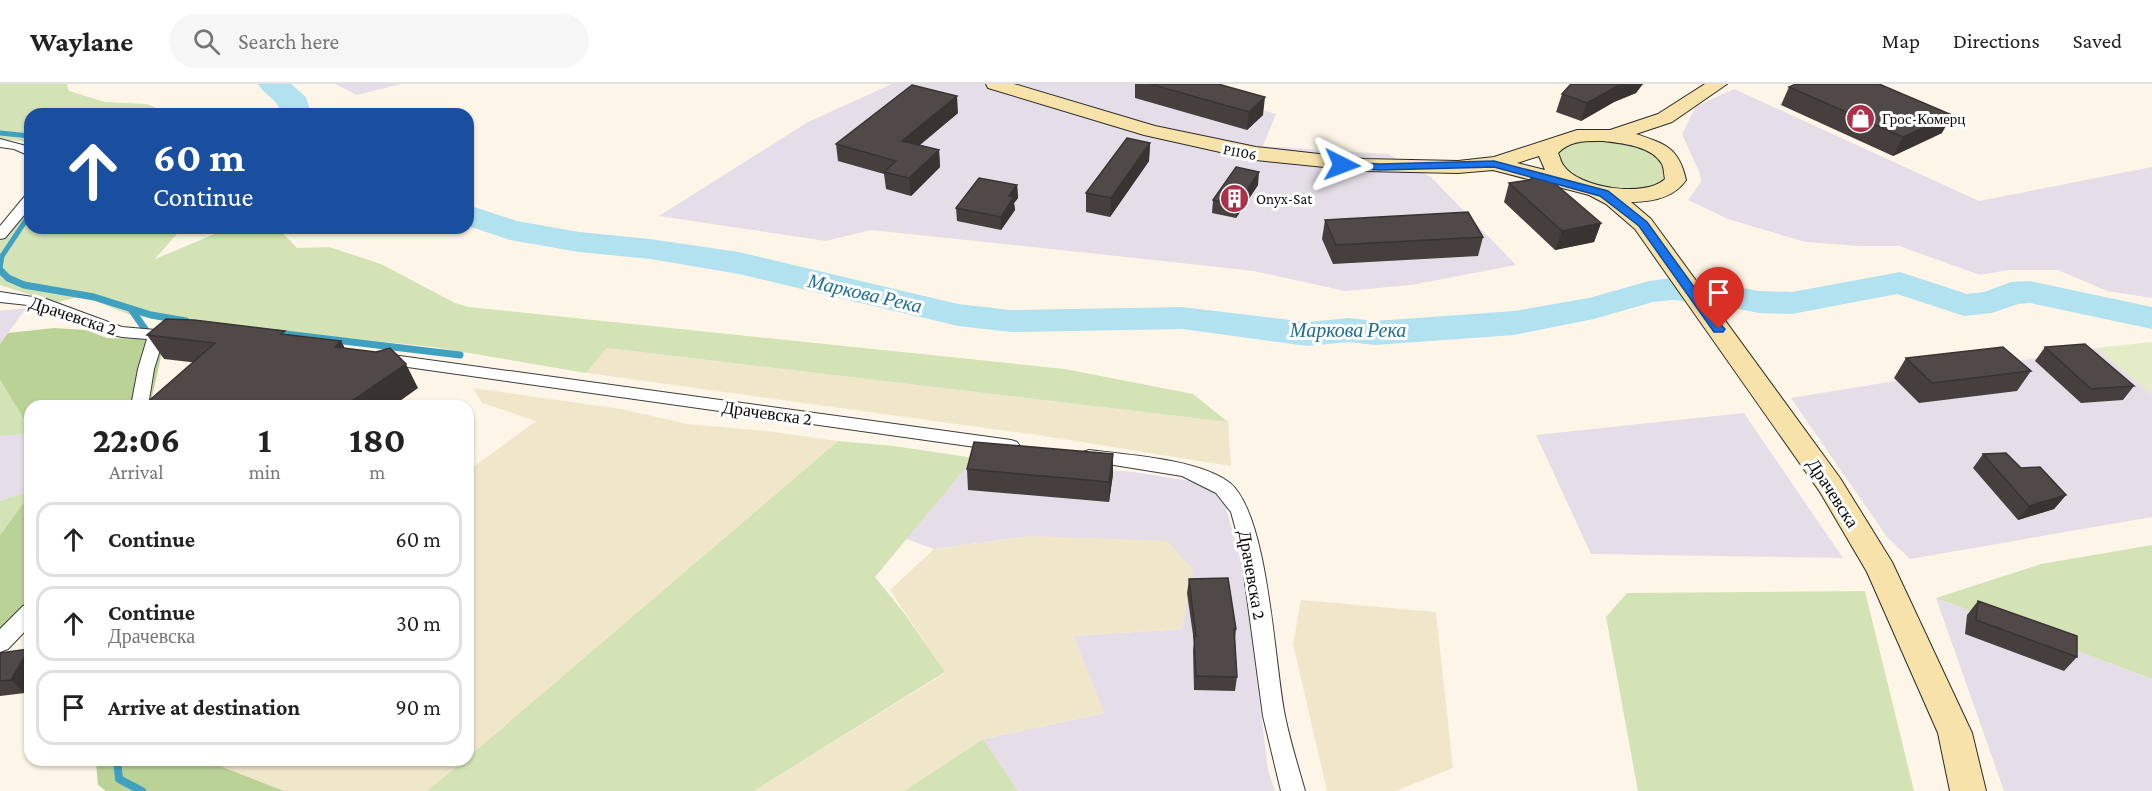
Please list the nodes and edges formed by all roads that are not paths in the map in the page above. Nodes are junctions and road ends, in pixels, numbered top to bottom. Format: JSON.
{"nodes":[{"id":1,"x":995,"y":84,"type":"edge"},
{"id":2,"x":1718,"y":84,"type":"edge"},
{"id":3,"x":1665,"y":118,"type":"junction"},
{"id":4,"x":1613,"y":135,"type":"junction"},
{"id":5,"x":0,"y":143,"type":"edge"},
{"id":6,"x":1553,"y":145,"type":"junction"},
{"id":7,"x":24,"y":149,"type":"edge"},
{"id":8,"x":1668,"y":157,"type":"junction"},
{"id":9,"x":1494,"y":164,"type":"junction"},
{"id":10,"x":1578,"y":185,"type":"junction"},
{"id":11,"x":1604,"y":193,"type":"junction"},
{"id":12,"x":1649,"y":195,"type":"junction"},
{"id":13,"x":24,"y":206,"type":"edge"},
{"id":14,"x":1643,"y":224,"type":"junction"},
{"id":15,"x":0,"y":235,"type":"edge"},
{"id":16,"x":0,"y":297,"type":"edge"},
{"id":17,"x":156,"y":336,"type":"junction"},
{"id":18,"x":192,"y":336,"type":"edge"},
{"id":19,"x":355,"y":356,"type":"edge"},
{"id":20,"x":141,"y":400,"type":"edge"},
{"id":21,"x":1031,"y":449,"type":"edge"},
{"id":22,"x":1066,"y":453,"type":"edge"},
{"id":23,"x":24,"y":618,"type":"edge"},
{"id":24,"x":0,"y":643,"type":"edge"},
{"id":25,"x":1293,"y":791,"type":"edge"},
{"id":26,"x":1968,"y":791,"type":"edge"}],
"edges":[{"from":1,"to":9,"type":"main road","name":"P1106"},
{"from":2,"to":3,"type":"main road"},
{"from":3,"to":4,"type":"main road"},
{"from":3,"to":8,"type":"main road"},
{"from":4,"to":6,"type":"main road"},
{"from":4,"to":8,"type":"main road"},
{"from":5,"to":7,"type":"street"},
{"from":6,"to":9,"type":"main road"},
{"from":6,"to":10,"type":"main road"},
{"from":8,"to":12,"type":"main road"},
{"from":9,"to":10,"type":"main road"},
{"from":10,"to":11,"type":"main road"},
{"from":11,"to":12,"type":"main road"},
{"from":11,"to":14,"type":"main road","name":"Драчевска"},
{"from":12,"to":14,"type":"main road"},
{"from":13,"to":15,"type":"street"},
{"from":14,"to":26,"type":"main road","name":"Драчевска"},
{"from":16,"to":17,"type":"street","name":"Драчевска 2"},
{"from":17,"to":18,"type":"street","name":"Драчевска 2"},
{"from":17,"to":20,"type":"street"},
{"from":19,"to":21,"type":"street","name":"Драчевска 2"},
{"from":22,"to":25,"type":"street","name":"Драчевска 2"},
{"from":23,"to":24,"type":"street"}]}
